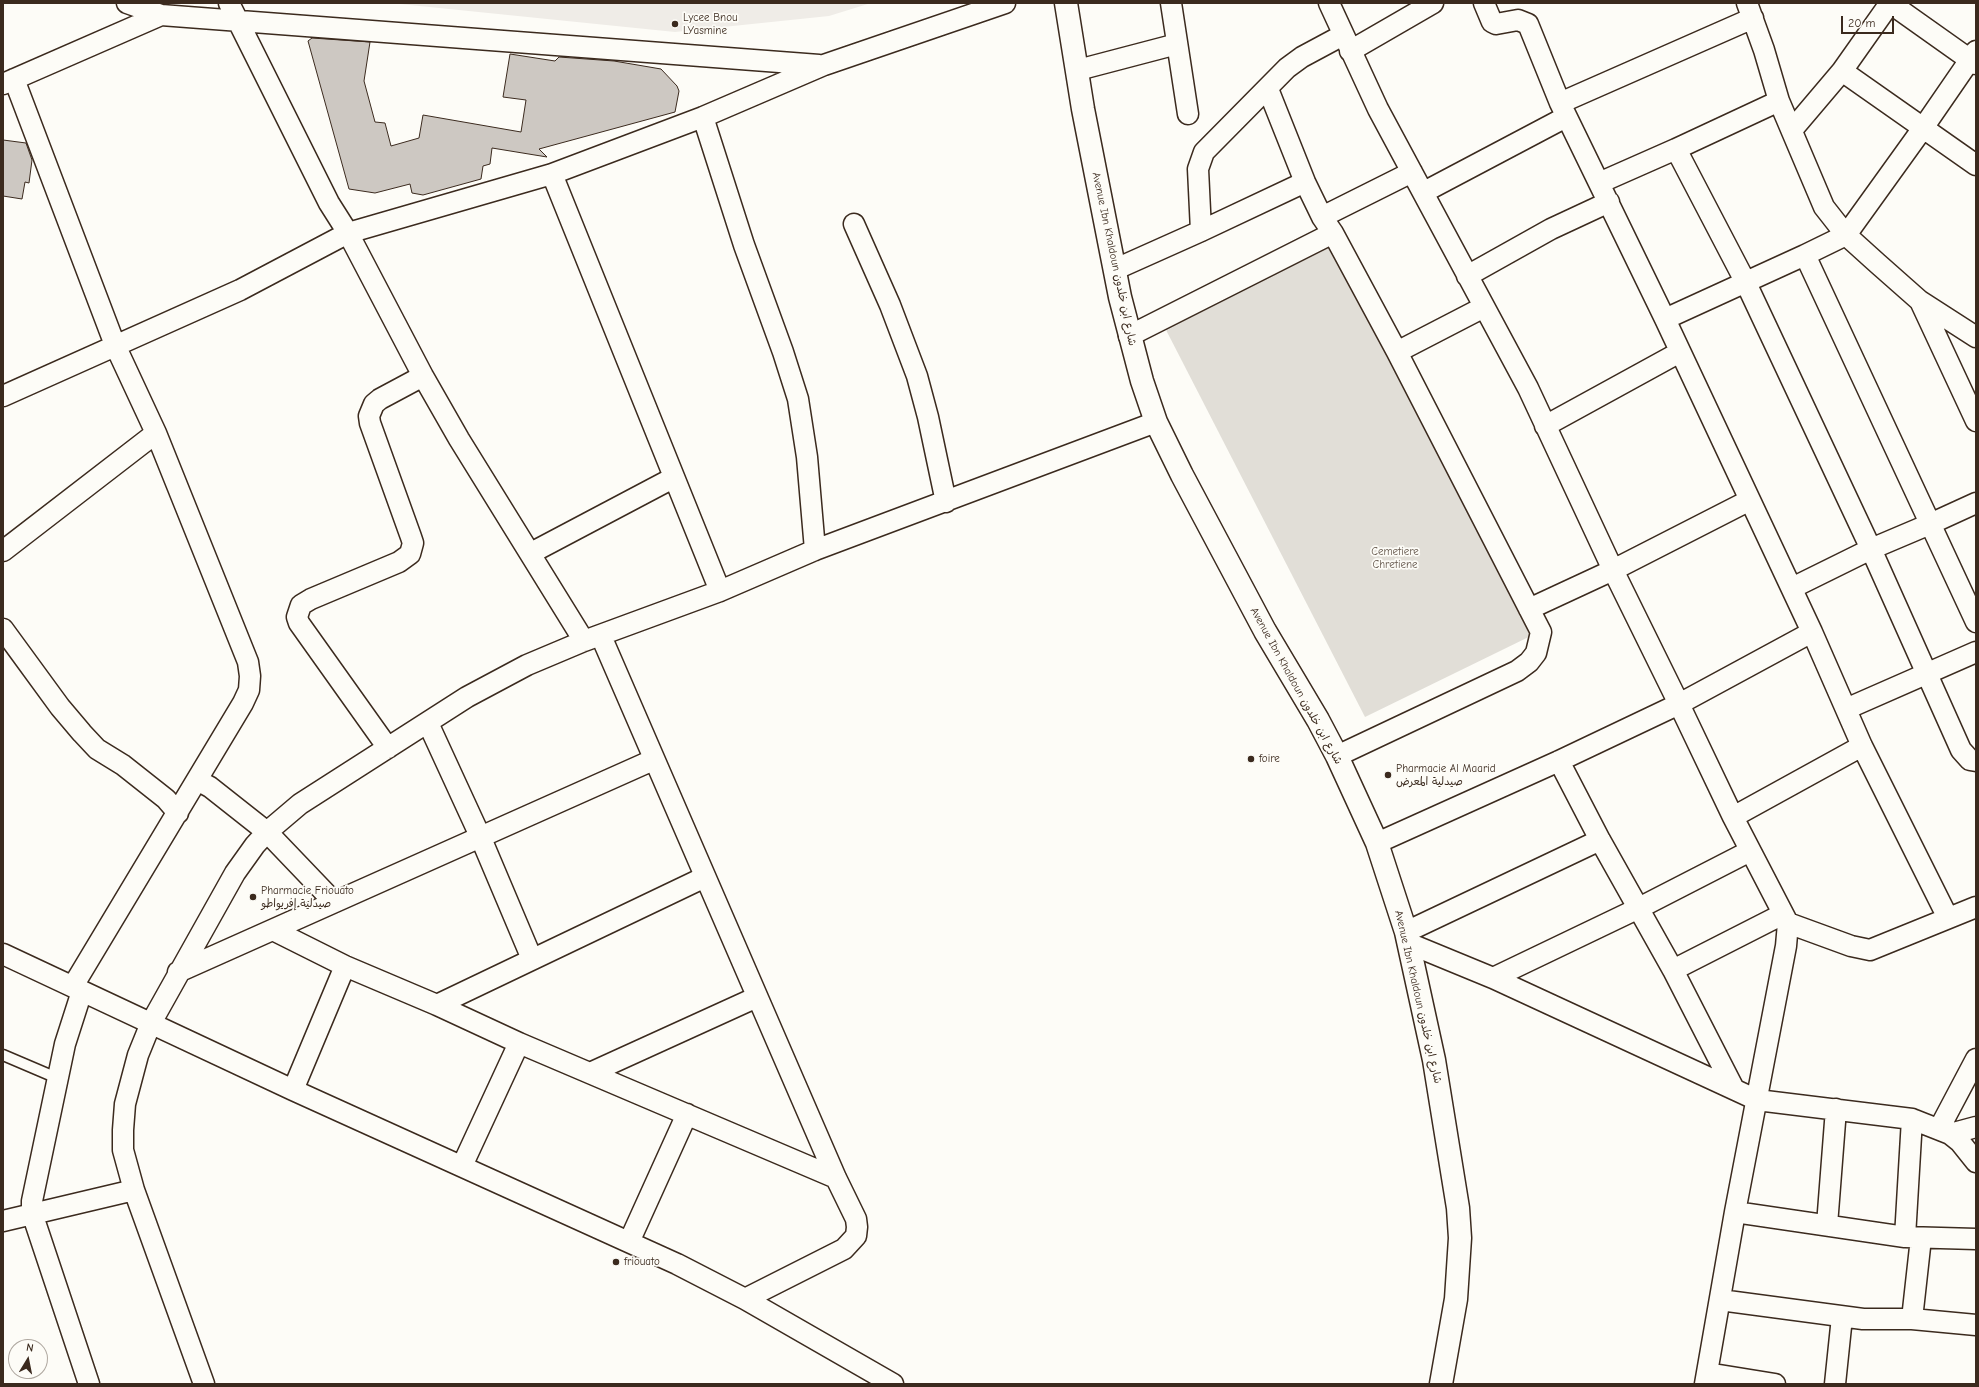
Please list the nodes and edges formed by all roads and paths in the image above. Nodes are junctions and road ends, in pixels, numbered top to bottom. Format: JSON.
{"nodes":[{"id":1,"x":127,"y":3,"type":"edge"},
{"id":2,"x":1005,"y":3,"type":"edge"},
{"id":3,"x":1066,"y":3,"type":"edge"},
{"id":4,"x":1171,"y":3,"type":"edge"},
{"id":5,"x":1329,"y":3,"type":"edge"},
{"id":6,"x":1433,"y":3,"type":"edge"},
{"id":7,"x":1484,"y":3,"type":"edge"},
{"id":8,"x":1890,"y":3,"type":"edge"},
{"id":9,"x":1750,"y":11,"type":"edge"},
{"id":10,"x":233,"y":12,"type":"edge"},
{"id":11,"x":161,"y":15,"type":"junction"},
{"id":12,"x":1347,"y":43,"type":"junction"},
{"id":13,"x":1177,"y":44,"type":"junction"},
{"id":14,"x":1974,"y":59,"type":"edge"},
{"id":15,"x":824,"y":66,"type":"junction"},
{"id":16,"x":1078,"y":70,"type":"junction"},
{"id":17,"x":1842,"y":71,"type":"junction"},
{"id":18,"x":8,"y":82,"type":"edge"},
{"id":19,"x":1268,"y":89,"type":"junction"},
{"id":20,"x":1779,"y":101,"type":"junction"},
{"id":21,"x":1563,"y":110,"type":"junction"},
{"id":22,"x":1188,"y":114,"type":"dead end"},
{"id":23,"x":703,"y":117,"type":"junction"},
{"id":24,"x":1924,"y":128,"type":"junction"},
{"id":25,"x":1792,"y":130,"type":"junction"},
{"id":26,"x":1676,"y":149,"type":"junction"},
{"id":27,"x":1976,"y":165,"type":"edge"},
{"id":28,"x":1412,"y":172,"type":"junction"},
{"id":29,"x":552,"y":174,"type":"junction"},
{"id":30,"x":1305,"y":182,"type":"junction"},
{"id":31,"x":1599,"y":183,"type":"junction"},
{"id":32,"x":1424,"y":192,"type":"junction"},
{"id":33,"x":1609,"y":202,"type":"junction"},
{"id":34,"x":854,"y":224,"type":"dead end"},
{"id":35,"x":1328,"y":225,"type":"junction"},
{"id":36,"x":1202,"y":231,"type":"junction"},
{"id":37,"x":348,"y":233,"type":"junction"},
{"id":38,"x":1846,"y":235,"type":"junction"},
{"id":39,"x":1805,"y":255,"type":"junction"},
{"id":40,"x":1116,"y":269,"type":"junction"},
{"id":41,"x":1467,"y":276,"type":"junction"},
{"id":42,"x":1746,"y":283,"type":"junction"},
{"id":43,"x":1920,"y":301,"type":"junction"},
{"id":44,"x":1484,"y":307,"type":"junction"},
{"id":45,"x":1665,"y":319,"type":"junction"},
{"id":46,"x":1129,"y":336,"type":"junction"},
{"id":47,"x":1976,"y":337,"type":"edge"},
{"id":48,"x":115,"y":345,"type":"junction"},
{"id":49,"x":1397,"y":352,"type":"junction"},
{"id":50,"x":1680,"y":352,"type":"junction"},
{"id":51,"x":423,"y":376,"type":"junction"},
{"id":52,"x":3,"y":396,"type":"edge"},
{"id":53,"x":1976,"y":421,"type":"edge"},
{"id":54,"x":1156,"y":422,"type":"junction"},
{"id":55,"x":1545,"y":426,"type":"junction"},
{"id":56,"x":156,"y":433,"type":"junction"},
{"id":57,"x":673,"y":478,"type":"junction"},
{"id":58,"x":1750,"y":500,"type":"junction"},
{"id":59,"x":946,"y":502,"type":"junction"},
{"id":60,"x":1976,"y":503,"type":"edge"},
{"id":61,"x":1930,"y":524,"type":"junction"},
{"id":62,"x":1871,"y":549,"type":"junction"},
{"id":63,"x":815,"y":550,"type":"junction"},
{"id":64,"x":3,"y":551,"type":"edge"},
{"id":65,"x":531,"y":553,"type":"junction"},
{"id":66,"x":1613,"y":570,"type":"junction"},
{"id":67,"x":1792,"y":588,"type":"junction"},
{"id":68,"x":720,"y":590,"type":"junction"},
{"id":69,"x":1529,"y":608,"type":"junction"},
{"id":70,"x":1976,"y":622,"type":"edge"},
{"id":71,"x":3,"y":629,"type":"edge"},
{"id":72,"x":1812,"y":632,"type":"junction"},
{"id":73,"x":592,"y":639,"type":"junction"},
{"id":74,"x":1976,"y":652,"type":"edge"},
{"id":75,"x":1926,"y":673,"type":"junction"},
{"id":76,"x":1680,"y":704,"type":"junction"},
{"id":77,"x":1846,"y":709,"type":"junction"},
{"id":78,"x":428,"y":723,"type":"junction"},
{"id":79,"x":1862,"y":746,"type":"junction"},
{"id":80,"x":388,"y":748,"type":"junction"},
{"id":81,"x":1337,"y":756,"type":"junction"},
{"id":82,"x":653,"y":760,"type":"junction"},
{"id":83,"x":1559,"y":761,"type":"junction"},
{"id":84,"x":1976,"y":761,"type":"edge"},
{"id":85,"x":197,"y":780,"type":"junction"},
{"id":86,"x":178,"y":813,"type":"junction"},
{"id":87,"x":1733,"y":817,"type":"junction"},
{"id":88,"x":267,"y":832,"type":"junction"},
{"id":89,"x":480,"y":836,"type":"junction"},
{"id":90,"x":1600,"y":840,"type":"junction"},
{"id":91,"x":1377,"y":843,"type":"junction"},
{"id":92,"x":1750,"y":851,"type":"junction"},
{"id":93,"x":705,"y":877,"type":"junction"},
{"id":94,"x":334,"y":902,"type":"junction"},
{"id":95,"x":1976,"y":907,"type":"edge"},
{"id":96,"x":1640,"y":908,"type":"junction"},
{"id":97,"x":1948,"y":918,"type":"junction"},
{"id":98,"x":1785,"y":919,"type":"junction"},
{"id":99,"x":273,"y":930,"type":"junction"},
{"id":100,"x":1407,"y":937,"type":"junction"},
{"id":101,"x":3,"y":954,"type":"edge"},
{"id":102,"x":532,"y":959,"type":"junction"},
{"id":103,"x":345,"y":966,"type":"junction"},
{"id":104,"x":1673,"y":970,"type":"junction"},
{"id":105,"x":178,"y":972,"type":"junction"},
{"id":106,"x":1493,"y":978,"type":"junction"},
{"id":107,"x":77,"y":989,"type":"junction"},
{"id":108,"x":757,"y":997,"type":"junction"},
{"id":109,"x":437,"y":1005,"type":"junction"},
{"id":110,"x":151,"y":1023,"type":"junction"},
{"id":111,"x":519,"y":1043,"type":"junction"},
{"id":112,"x":3,"y":1055,"type":"edge"},
{"id":113,"x":1976,"y":1059,"type":"edge"},
{"id":114,"x":590,"y":1073,"type":"junction"},
{"id":115,"x":58,"y":1078,"type":"junction"},
{"id":116,"x":1734,"y":1089,"type":"junction"},
{"id":117,"x":293,"y":1090,"type":"junction"},
{"id":118,"x":1757,"y":1100,"type":"junction"},
{"id":119,"x":1836,"y":1108,"type":"junction"},
{"id":120,"x":687,"y":1114,"type":"junction"},
{"id":121,"x":1912,"y":1119,"type":"junction"},
{"id":122,"x":1976,"y":1128,"type":"edge"},
{"id":123,"x":1945,"y":1132,"type":"junction"},
{"id":124,"x":1976,"y":1162,"type":"edge"},
{"id":125,"x":462,"y":1166,"type":"junction"},
{"id":126,"x":836,"y":1178,"type":"junction"},
{"id":127,"x":134,"y":1190,"type":"junction"},
{"id":128,"x":1735,"y":1212,"type":"junction"},
{"id":129,"x":32,"y":1213,"type":"junction"},
{"id":130,"x":3,"y":1221,"type":"edge"},
{"id":131,"x":1827,"y":1225,"type":"junction"},
{"id":132,"x":1913,"y":1238,"type":"junction"},
{"id":133,"x":1976,"y":1238,"type":"edge"},
{"id":134,"x":629,"y":1242,"type":"junction"},
{"id":135,"x":745,"y":1299,"type":"junction"},
{"id":136,"x":1720,"y":1300,"type":"junction"},
{"id":137,"x":1842,"y":1316,"type":"junction"},
{"id":138,"x":1912,"y":1319,"type":"junction"},
{"id":139,"x":1976,"y":1324,"type":"edge"},
{"id":140,"x":1706,"y":1378,"type":"edge"},
{"id":141,"x":89,"y":1384,"type":"edge"},
{"id":142,"x":204,"y":1384,"type":"edge"},
{"id":143,"x":893,"y":1384,"type":"edge"},
{"id":144,"x":1441,"y":1384,"type":"edge"},
{"id":145,"x":1775,"y":1384,"type":"edge"},
{"id":146,"x":1835,"y":1384,"type":"edge"}],
"edges":[{"from":1,"to":11,"type":"street"},
{"from":2,"to":15,"type":"street"},
{"from":3,"to":16,"type":"street","name":"Avenue Ibn Khaldoun شارع ابن خلدون"},
{"from":4,"to":13,"type":"street"},
{"from":5,"to":12,"type":"street"},
{"from":6,"to":12,"type":"street"},
{"from":7,"to":21,"type":"street"},
{"from":8,"to":14,"type":"street"},
{"from":8,"to":17,"type":"street"},
{"from":9,"to":20,"type":"street"},
{"from":9,"to":21,"type":"street"},
{"from":10,"to":11,"type":"street"},
{"from":10,"to":15,"type":"street"},
{"from":10,"to":37,"type":"street"},
{"from":11,"to":18,"type":"street"},
{"from":12,"to":19,"type":"street"},
{"from":12,"to":28,"type":"street"},
{"from":13,"to":16,"type":"street"},
{"from":13,"to":22,"type":"street"},
{"from":14,"to":24,"type":"street"},
{"from":15,"to":23,"type":"street"},
{"from":16,"to":40,"type":"street","name":"Avenue Ibn Khaldoun شارع ابن خلدون"},
{"from":17,"to":24,"type":"street"},
{"from":17,"to":25,"type":"street"},
{"from":18,"to":48,"type":"street"},
{"from":19,"to":30,"type":"street"},
{"from":19,"to":36,"type":"street"},
{"from":20,"to":25,"type":"street"},
{"from":20,"to":26,"type":"street"},
{"from":21,"to":31,"type":"street"},
{"from":21,"to":32,"type":"street"},
{"from":23,"to":29,"type":"street"},
{"from":23,"to":63,"type":"street"},
{"from":24,"to":27,"type":"street"},
{"from":24,"to":38,"type":"street"},
{"from":25,"to":38,"type":"street"},
{"from":26,"to":31,"type":"street"},
{"from":26,"to":42,"type":"street"},
{"from":28,"to":32,"type":"street"},
{"from":28,"to":35,"type":"street"},
{"from":29,"to":37,"type":"street"},
{"from":29,"to":57,"type":"street"},
{"from":30,"to":35,"type":"street"},
{"from":30,"to":36,"type":"street"},
{"from":31,"to":33,"type":"street"},
{"from":32,"to":41,"type":"street"},
{"from":33,"to":41,"type":"street"},
{"from":33,"to":45,"type":"street"},
{"from":34,"to":59,"type":"street"},
{"from":35,"to":46,"type":"street"},
{"from":35,"to":49,"type":"street"},
{"from":36,"to":40,"type":"street"},
{"from":37,"to":48,"type":"street"},
{"from":37,"to":51,"type":"street"},
{"from":38,"to":39,"type":"street"},
{"from":38,"to":43,"type":"street"},
{"from":39,"to":42,"type":"street"},
{"from":39,"to":61,"type":"street"},
{"from":40,"to":46,"type":"street","name":"Avenue Ibn Khaldoun شارع ابن خلدون"},
{"from":41,"to":44,"type":"street"},
{"from":42,"to":45,"type":"street"},
{"from":42,"to":62,"type":"street"},
{"from":43,"to":47,"type":"street"},
{"from":43,"to":53,"type":"street"},
{"from":44,"to":49,"type":"street"},
{"from":44,"to":55,"type":"street"},
{"from":45,"to":50,"type":"street"},
{"from":46,"to":54,"type":"street","name":"Avenue Ibn Khaldoun شارع ابن خلدون"},
{"from":48,"to":52,"type":"street"},
{"from":48,"to":56,"type":"street"},
{"from":49,"to":69,"type":"street"},
{"from":50,"to":55,"type":"street"},
{"from":50,"to":58,"type":"street"},
{"from":51,"to":65,"type":"street"},
{"from":51,"to":80,"type":"street"},
{"from":54,"to":59,"type":"street"},
{"from":54,"to":81,"type":"street","name":"Avenue Ibn Khaldoun شارع ابن خلدون"},
{"from":55,"to":66,"type":"street"},
{"from":56,"to":64,"type":"street"},
{"from":56,"to":85,"type":"street"},
{"from":57,"to":65,"type":"street"},
{"from":57,"to":68,"type":"street"},
{"from":58,"to":66,"type":"street"},
{"from":58,"to":67,"type":"street"},
{"from":59,"to":63,"type":"street"},
{"from":60,"to":61,"type":"street"},
{"from":61,"to":62,"type":"street"},
{"from":61,"to":70,"type":"street"},
{"from":62,"to":67,"type":"street"},
{"from":62,"to":75,"type":"street"},
{"from":63,"to":68,"type":"street"},
{"from":65,"to":73,"type":"street"},
{"from":66,"to":69,"type":"street"},
{"from":66,"to":76,"type":"street"},
{"from":67,"to":72,"type":"street"},
{"from":68,"to":73,"type":"street"},
{"from":69,"to":81,"type":"street"},
{"from":71,"to":86,"type":"street"},
{"from":72,"to":76,"type":"street"},
{"from":72,"to":77,"type":"street"},
{"from":73,"to":78,"type":"street"},
{"from":73,"to":82,"type":"street"},
{"from":74,"to":75,"type":"street"},
{"from":75,"to":77,"type":"street"},
{"from":75,"to":84,"type":"street"},
{"from":76,"to":83,"type":"street"},
{"from":76,"to":87,"type":"street"},
{"from":77,"to":79,"type":"street"},
{"from":78,"to":80,"type":"street"},
{"from":78,"to":89,"type":"street"},
{"from":79,"to":87,"type":"street"},
{"from":79,"to":97,"type":"street"},
{"from":80,"to":88,"type":"street"},
{"from":81,"to":91,"type":"street","name":"Avenue Ibn Khaldoun شارع ابن خلدون"},
{"from":82,"to":89,"type":"street"},
{"from":82,"to":93,"type":"street"},
{"from":83,"to":90,"type":"street"},
{"from":83,"to":91,"type":"street"},
{"from":85,"to":86,"type":"street"},
{"from":85,"to":88,"type":"street"},
{"from":86,"to":107,"type":"street"},
{"from":87,"to":92,"type":"street"},
{"from":88,"to":94,"type":"street"},
{"from":88,"to":105,"type":"street"},
{"from":89,"to":94,"type":"street"},
{"from":89,"to":102,"type":"street"},
{"from":90,"to":96,"type":"street"},
{"from":90,"to":100,"type":"street"},
{"from":91,"to":100,"type":"street","name":"Avenue Ibn Khaldoun شارع ابن خلدون"},
{"from":92,"to":96,"type":"street"},
{"from":92,"to":98,"type":"street"},
{"from":93,"to":102,"type":"street"},
{"from":93,"to":108,"type":"street"},
{"from":94,"to":99,"type":"street"},
{"from":95,"to":97,"type":"street"},
{"from":96,"to":104,"type":"street"},
{"from":96,"to":106,"type":"street"},
{"from":97,"to":98,"type":"street"},
{"from":98,"to":104,"type":"street"},
{"from":98,"to":118,"type":"street"},
{"from":99,"to":103,"type":"street"},
{"from":99,"to":105,"type":"street"},
{"from":100,"to":106,"type":"street"},
{"from":100,"to":144,"type":"street","name":"Avenue Ibn Khaldoun شارع ابن خلدون"},
{"from":101,"to":107,"type":"street"},
{"from":102,"to":109,"type":"street"},
{"from":103,"to":109,"type":"street"},
{"from":103,"to":117,"type":"street"},
{"from":104,"to":116,"type":"street"},
{"from":105,"to":110,"type":"street"},
{"from":106,"to":116,"type":"street"},
{"from":107,"to":110,"type":"street"},
{"from":107,"to":115,"type":"street"},
{"from":108,"to":114,"type":"street"},
{"from":108,"to":126,"type":"street"},
{"from":109,"to":111,"type":"street"},
{"from":110,"to":117,"type":"street"},
{"from":110,"to":127,"type":"street"},
{"from":111,"to":114,"type":"street"},
{"from":111,"to":125,"type":"street"},
{"from":112,"to":115,"type":"lane"},
{"from":113,"to":123,"type":"street"},
{"from":114,"to":120,"type":"street"},
{"from":115,"to":129,"type":"street"},
{"from":116,"to":118,"type":"street"},
{"from":117,"to":125,"type":"street"},
{"from":118,"to":119,"type":"street"},
{"from":118,"to":128,"type":"street"},
{"from":119,"to":121,"type":"street"},
{"from":119,"to":131,"type":"street"},
{"from":120,"to":126,"type":"street"},
{"from":120,"to":134,"type":"street"},
{"from":121,"to":123,"type":"street"},
{"from":121,"to":132,"type":"street"},
{"from":122,"to":123,"type":"street"},
{"from":123,"to":124,"type":"street"},
{"from":125,"to":134,"type":"street"},
{"from":126,"to":135,"type":"street"},
{"from":127,"to":129,"type":"street"},
{"from":127,"to":142,"type":"street"},
{"from":128,"to":131,"type":"street"},
{"from":128,"to":136,"type":"street"},
{"from":129,"to":130,"type":"street"},
{"from":129,"to":141,"type":"street"},
{"from":131,"to":132,"type":"street"},
{"from":132,"to":133,"type":"street"},
{"from":132,"to":138,"type":"street"},
{"from":134,"to":135,"type":"street"},
{"from":135,"to":143,"type":"street"},
{"from":136,"to":137,"type":"street"},
{"from":136,"to":140,"type":"street"},
{"from":137,"to":138,"type":"street"},
{"from":137,"to":146,"type":"street"},
{"from":138,"to":139,"type":"street"},
{"from":140,"to":145,"type":"street"}]}
